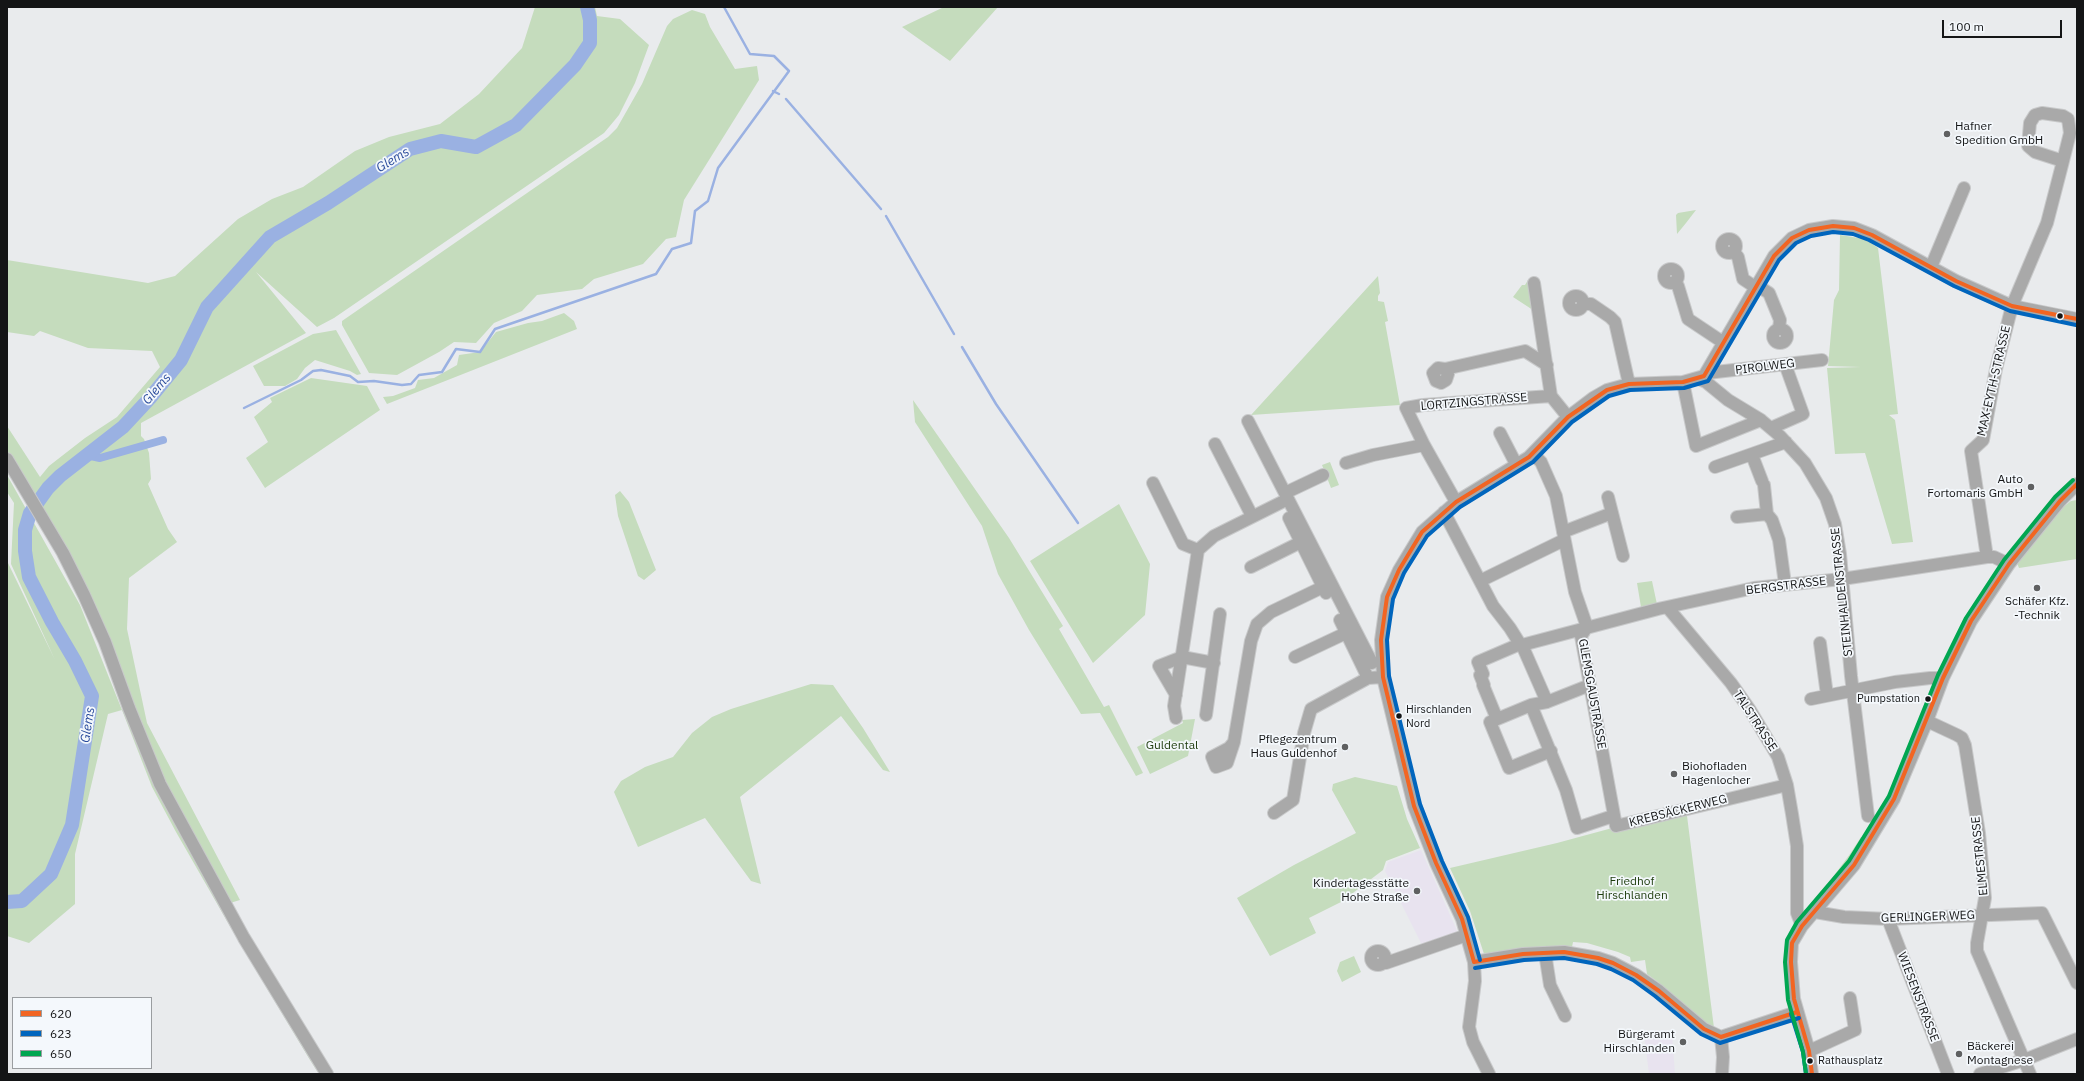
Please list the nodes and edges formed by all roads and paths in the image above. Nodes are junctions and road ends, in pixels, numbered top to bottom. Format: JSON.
{"nodes":[{"id":1,"x":2063,"y":161,"type":"dead end"},
{"id":2,"x":1964,"y":188,"type":"dead end"},
{"id":3,"x":1734,"y":252,"type":"dead end"},
{"id":4,"x":1931,"y":267,"type":"junction"},
{"id":5,"x":1674,"y":282,"type":"dead end"},
{"id":6,"x":1534,"y":283,"type":"dead end"},
{"id":7,"x":1756,"y":286,"type":"junction"},
{"id":8,"x":1583,"y":304,"type":"dead end"},
{"id":9,"x":2012,"y":306,"type":"junction"},
{"id":10,"x":2077,"y":319,"type":"edge"},
{"id":11,"x":1779,"y":330,"type":"dead end"},
{"id":12,"x":1724,"y":343,"type":"junction"},
{"id":13,"x":1822,"y":360,"type":"dead end"},
{"id":14,"x":1785,"y":364,"type":"junction"},
{"id":15,"x":1547,"y":365,"type":"junction"},
{"id":16,"x":1445,"y":369,"type":"dead end"},
{"id":17,"x":1703,"y":376,"type":"junction"},
{"id":18,"x":1683,"y":382,"type":"junction"},
{"id":19,"x":1629,"y":384,"type":"junction"},
{"id":20,"x":1551,"y":396,"type":"junction"},
{"id":21,"x":1568,"y":417,"type":"junction"},
{"id":22,"x":1761,"y":420,"type":"junction"},
{"id":23,"x":1248,"y":421,"type":"dead end"},
{"id":24,"x":1771,"y":428,"type":"junction"},
{"id":25,"x":1500,"y":433,"type":"dead end"},
{"id":26,"x":1786,"y":442,"type":"junction"},
{"id":27,"x":1215,"y":444,"type":"dead end"},
{"id":28,"x":1424,"y":445,"type":"junction"},
{"id":29,"x":1533,"y":454,"type":"junction"},
{"id":30,"x":1752,"y":455,"type":"junction"},
{"id":31,"x":7,"y":459,"type":"edge"},
{"id":32,"x":1346,"y":464,"type":"dead end"},
{"id":33,"x":1516,"y":464,"type":"junction"},
{"id":34,"x":1715,"y":467,"type":"dead end"},
{"id":35,"x":1323,"y":474,"type":"dead end"},
{"id":36,"x":1153,"y":483,"type":"dead end"},
{"id":37,"x":2077,"y":484,"type":"edge"},
{"id":38,"x":2071,"y":496,"type":"edge"},
{"id":39,"x":1608,"y":497,"type":"dead end"},
{"id":40,"x":1284,"y":498,"type":"junction"},
{"id":41,"x":1456,"y":502,"type":"junction"},
{"id":42,"x":1444,"y":512,"type":"junction"},
{"id":43,"x":1612,"y":513,"type":"junction"},
{"id":44,"x":1767,"y":514,"type":"junction"},
{"id":45,"x":1252,"y":516,"type":"junction"},
{"id":46,"x":1737,"y":517,"type":"dead end"},
{"id":47,"x":1564,"y":536,"type":"junction"},
{"id":48,"x":1301,"y":542,"type":"junction"},
{"id":49,"x":1198,"y":550,"type":"junction"},
{"id":50,"x":1623,"y":556,"type":"dead end"},
{"id":51,"x":1987,"y":557,"type":"junction"},
{"id":52,"x":2009,"y":564,"type":"junction"},
{"id":53,"x":1251,"y":567,"type":"dead end"},
{"id":54,"x":1842,"y":579,"type":"junction"},
{"id":55,"x":1482,"y":580,"type":"junction"},
{"id":56,"x":1785,"y":584,"type":"junction"},
{"id":57,"x":1323,"y":587,"type":"junction"},
{"id":58,"x":1668,"y":608,"type":"junction"},
{"id":59,"x":1220,"y":614,"type":"dead end"},
{"id":60,"x":1587,"y":627,"type":"junction"},
{"id":61,"x":1346,"y":633,"type":"junction"},
{"id":62,"x":1820,"y":643,"type":"dead end"},
{"id":63,"x":1521,"y":645,"type":"junction"},
{"id":64,"x":1182,"y":657,"type":"junction"},
{"id":65,"x":1295,"y":658,"type":"dead end"},
{"id":66,"x":1214,"y":663,"type":"junction"},
{"id":67,"x":1372,"y":663,"type":"dead end"},
{"id":68,"x":1383,"y":677,"type":"junction"},
{"id":69,"x":1368,"y":678,"type":"junction"},
{"id":70,"x":1943,"y":678,"type":"junction"},
{"id":71,"x":1590,"y":685,"type":"junction"},
{"id":72,"x":1853,"y":690,"type":"junction"},
{"id":73,"x":1176,"y":695,"type":"junction"},
{"id":74,"x":1827,"y":695,"type":"junction"},
{"id":75,"x":1811,"y":699,"type":"dead end"},
{"id":76,"x":1547,"y":702,"type":"junction"},
{"id":77,"x":1531,"y":705,"type":"junction"},
{"id":78,"x":1206,"y":715,"type":"dead end"},
{"id":79,"x":1176,"y":718,"type":"dead end"},
{"id":80,"x":1497,"y":719,"type":"junction"},
{"id":81,"x":1927,"y":721,"type":"junction"},
{"id":82,"x":1234,"y":742,"type":"dead end"},
{"id":83,"x":1551,"y":751,"type":"junction"},
{"id":84,"x":1787,"y":785,"type":"junction"},
{"id":85,"x":1274,"y":813,"type":"dead end"},
{"id":86,"x":1868,"y":816,"type":"dead end"},
{"id":87,"x":1615,"y":821,"type":"junction"},
{"id":88,"x":1815,"y":912,"type":"junction"},
{"id":89,"x":1982,"y":915,"type":"junction"},
{"id":90,"x":1888,"y":919,"type":"junction"},
{"id":91,"x":1802,"y":926,"type":"junction"},
{"id":92,"x":1467,"y":935,"type":"junction"},
{"id":93,"x":1545,"y":953,"type":"junction"},
{"id":94,"x":1474,"y":962,"type":"junction"},
{"id":95,"x":1386,"y":963,"type":"dead end"},
{"id":96,"x":2077,"y":983,"type":"edge"},
{"id":97,"x":1850,"y":998,"type":"dead end"},
{"id":98,"x":1797,"y":1012,"type":"junction"},
{"id":99,"x":1565,"y":1016,"type":"dead end"},
{"id":100,"x":1721,"y":1036,"type":"junction"},
{"id":101,"x":2077,"y":1039,"type":"edge"},
{"id":102,"x":1809,"y":1051,"type":"junction"},
{"id":103,"x":2024,"y":1060,"type":"junction"},
{"id":104,"x":327,"y":1074,"type":"edge"},
{"id":105,"x":1489,"y":1074,"type":"edge"},
{"id":106,"x":1722,"y":1074,"type":"edge"},
{"id":107,"x":1812,"y":1074,"type":"edge"},
{"id":108,"x":1948,"y":1074,"type":"edge"},
{"id":109,"x":1980,"y":1074,"type":"edge"},
{"id":110,"x":2030,"y":1074,"type":"edge"}],
"edges":[{"from":1,"to":9,"type":"street","name":"MAX-EYTH-STRASSE"},
{"from":2,"to":4,"type":"street"},
{"from":3,"to":7,"type":"street"},
{"from":4,"to":7,"type":"street"},
{"from":4,"to":9,"type":"street"},
{"from":5,"to":12,"type":"street"},
{"from":6,"to":15,"type":"street"},
{"from":7,"to":11,"type":"street"},
{"from":7,"to":12,"type":"street"},
{"from":8,"to":19,"type":"street"},
{"from":9,"to":10,"type":"street"},
{"from":9,"to":51,"type":"street","name":"MAX-EYTH-STRASSE"},
{"from":12,"to":17,"type":"street"},
{"from":13,"to":14,"type":"street","name":"PIROLWEG"},
{"from":14,"to":17,"type":"street","name":"PIROLWEG"},
{"from":14,"to":24,"type":"street"},
{"from":15,"to":16,"type":"street"},
{"from":15,"to":20,"type":"street"},
{"from":17,"to":18,"type":"street","name":"PIROLWEG"},
{"from":17,"to":22,"type":"street","name":"STEINHALDENSTRASSE"},
{"from":18,"to":19,"type":"street","name":"PIROLWEG"},
{"from":18,"to":22,"type":"street"},
{"from":19,"to":21,"type":"street","name":"PIROLWEG"},
{"from":20,"to":21,"type":"street"},
{"from":20,"to":28,"type":"street","name":"LORTZINGSTRASSE"},
{"from":21,"to":29,"type":"street","name":"PIROLWEG"},
{"from":22,"to":24,"type":"street","name":"STEINHALDENSTRASSE"},
{"from":23,"to":40,"type":"street"},
{"from":24,"to":26,"type":"street","name":"STEINHALDENSTRASSE"},
{"from":25,"to":33,"type":"street"},
{"from":26,"to":30,"type":"street"},
{"from":26,"to":54,"type":"street","name":"STEINHALDENSTRASSE"},
{"from":27,"to":45,"type":"street"},
{"from":28,"to":32,"type":"street"},
{"from":28,"to":41,"type":"street","name":"LORTZINGSTRASSE"},
{"from":29,"to":33,"type":"street","name":"PIROLWEG"},
{"from":29,"to":47,"type":"street","name":"GLEMSGAUSTRASSE"},
{"from":30,"to":34,"type":"street"},
{"from":30,"to":44,"type":"street"},
{"from":31,"to":104,"type":"street"},
{"from":33,"to":41,"type":"street","name":"PIROLWEG"},
{"from":35,"to":40,"type":"street"},
{"from":36,"to":49,"type":"street"},
{"from":37,"to":38,"type":"street"},
{"from":38,"to":52,"type":"street"},
{"from":39,"to":43,"type":"street"},
{"from":40,"to":45,"type":"street"},
{"from":40,"to":48,"type":"street"},
{"from":40,"to":67,"type":"street"},
{"from":41,"to":42,"type":"street","name":"PIROLWEG"},
{"from":42,"to":55,"type":"street"},
{"from":42,"to":68,"type":"street","name":"PIROLWEG"},
{"from":43,"to":47,"type":"street"},
{"from":43,"to":50,"type":"street"},
{"from":44,"to":46,"type":"street"},
{"from":44,"to":56,"type":"street"},
{"from":45,"to":49,"type":"street"},
{"from":47,"to":55,"type":"street"},
{"from":47,"to":60,"type":"street","name":"GLEMSGAUSTRASSE"},
{"from":48,"to":53,"type":"street"},
{"from":48,"to":57,"type":"street"},
{"from":49,"to":64,"type":"street"},
{"from":51,"to":52,"type":"street","name":"BERGSTRASSE"},
{"from":51,"to":54,"type":"street","name":"BERGSTRASSE"},
{"from":52,"to":70,"type":"street"},
{"from":54,"to":56,"type":"street","name":"BERGSTRASSE"},
{"from":54,"to":72,"type":"street","name":"STEINHALDENSTRASSE"},
{"from":55,"to":63,"type":"street"},
{"from":56,"to":58,"type":"street","name":"BERGSTRASSE"},
{"from":57,"to":61,"type":"street"},
{"from":57,"to":82,"type":"street"},
{"from":58,"to":60,"type":"street","name":"BERGSTRASSE"},
{"from":58,"to":84,"type":"street","name":"TALSTRASSE"},
{"from":59,"to":66,"type":"street"},
{"from":60,"to":63,"type":"street","name":"BERGSTRASSE"},
{"from":60,"to":71,"type":"street","name":"GLEMSGAUSTRASSE"},
{"from":61,"to":65,"type":"street"},
{"from":61,"to":69,"type":"street"},
{"from":62,"to":74,"type":"street"},
{"from":63,"to":76,"type":"street"},
{"from":63,"to":80,"type":"street","name":"BERGSTRASSE"},
{"from":64,"to":66,"type":"street"},
{"from":64,"to":73,"type":"street"},
{"from":64,"to":73,"type":"street"},
{"from":66,"to":78,"type":"street"},
{"from":68,"to":69,"type":"street"},
{"from":68,"to":92,"type":"street","name":"PIROLWEG"},
{"from":69,"to":85,"type":"street"},
{"from":70,"to":72,"type":"street"},
{"from":70,"to":81,"type":"street"},
{"from":71,"to":76,"type":"street"},
{"from":71,"to":87,"type":"street","name":"GLEMSGAUSTRASSE"},
{"from":72,"to":74,"type":"street"},
{"from":72,"to":86,"type":"street","name":"STEINHALDENSTRASSE"},
{"from":73,"to":79,"type":"street"},
{"from":74,"to":75,"type":"street"},
{"from":76,"to":77,"type":"street"},
{"from":77,"to":80,"type":"street"},
{"from":77,"to":83,"type":"street"},
{"from":80,"to":83,"type":"street"},
{"from":81,"to":88,"type":"street"},
{"from":81,"to":89,"type":"street","name":"ELMESTRASSE"},
{"from":83,"to":87,"type":"street","name":"KREBSÄCKERWEG"},
{"from":84,"to":87,"type":"street","name":"KREBSÄCKERWEG"},
{"from":84,"to":91,"type":"street","name":"TALSTRASSE"},
{"from":88,"to":90,"type":"street","name":"GERLINGER WEG"},
{"from":88,"to":91,"type":"street"},
{"from":89,"to":90,"type":"street","name":"GERLINGER WEG"},
{"from":89,"to":96,"type":"street","name":"GERLINGER WEG"},
{"from":89,"to":103,"type":"street","name":"ELMESTRASSE"},
{"from":90,"to":108,"type":"street","name":"WIESENSTRASSE"},
{"from":91,"to":98,"type":"street"},
{"from":92,"to":94,"type":"street","name":"PIROLWEG"},
{"from":92,"to":95,"type":"street"},
{"from":93,"to":94,"type":"street"},
{"from":93,"to":99,"type":"street"},
{"from":93,"to":100,"type":"street"},
{"from":94,"to":105,"type":"street","name":"PIROLWEG"},
{"from":97,"to":102,"type":"street"},
{"from":98,"to":100,"type":"street"},
{"from":98,"to":102,"type":"street"},
{"from":100,"to":106,"type":"street"},
{"from":101,"to":103,"type":"street"},
{"from":102,"to":107,"type":"street"},
{"from":103,"to":109,"type":"street"},
{"from":103,"to":110,"type":"street","name":"ELMESTRASSE"}]}
